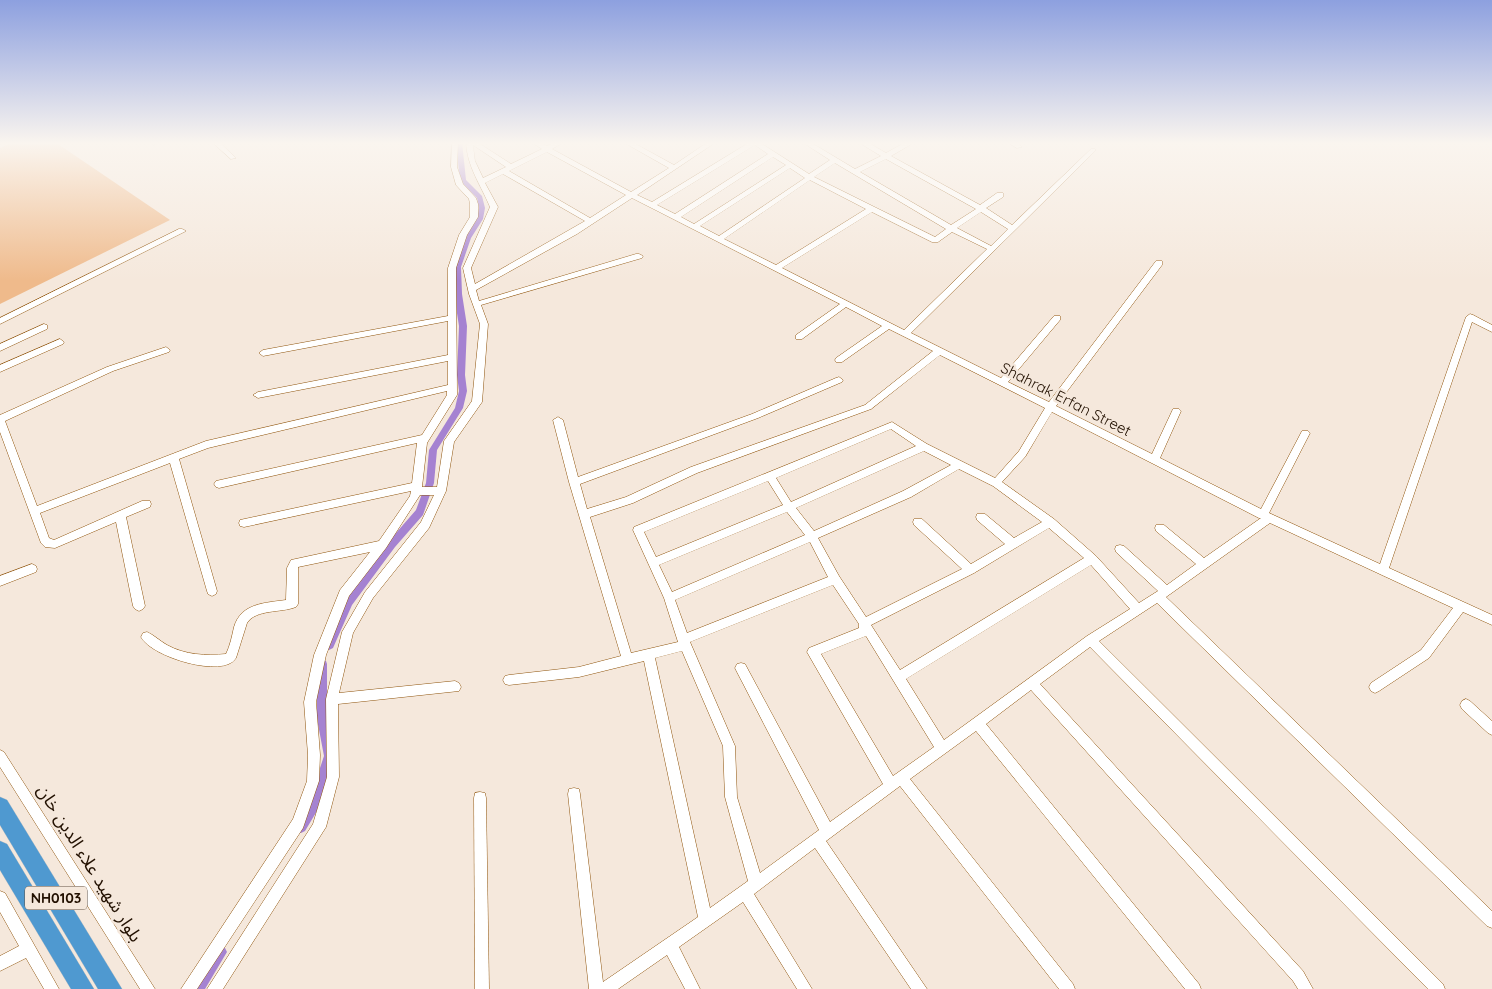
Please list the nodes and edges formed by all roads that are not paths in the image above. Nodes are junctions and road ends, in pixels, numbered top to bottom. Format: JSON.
{"nodes":[{"id":1,"x":463,"y":188,"type":"edge"},
{"id":2,"x":486,"y":188,"type":"edge"},
{"id":3,"x":538,"y":188,"type":"edge"},
{"id":4,"x":619,"y":188,"type":"edge"},
{"id":5,"x":639,"y":188,"type":"edge"},
{"id":6,"x":679,"y":188,"type":"edge"},
{"id":7,"x":721,"y":188,"type":"edge"},
{"id":8,"x":754,"y":188,"type":"edge"},
{"id":9,"x":795,"y":188,"type":"edge"},
{"id":10,"x":830,"y":188,"type":"edge"},
{"id":11,"x":882,"y":188,"type":"edge"},
{"id":12,"x":944,"y":188,"type":"edge"},
{"id":13,"x":1055,"y":188,"type":"edge"},
{"id":14,"x":630,"y":194,"type":"junction"},
{"id":15,"x":1000,"y":195,"type":"dead end"},
{"id":16,"x":652,"y":205,"type":"junction"},
{"id":17,"x":980,"y":208,"type":"junction"},
{"id":18,"x":871,"y":209,"type":"junction"},
{"id":19,"x":676,"y":218,"type":"junction"},
{"id":20,"x":590,"y":221,"type":"junction"},
{"id":21,"x":694,"y":226,"type":"junction"},
{"id":22,"x":950,"y":228,"type":"junction"},
{"id":23,"x":1014,"y":229,"type":"junction"},
{"id":24,"x":182,"y":231,"type":"dead end"},
{"id":25,"x":719,"y":239,"type":"junction"},
{"id":26,"x":992,"y":249,"type":"junction"},
{"id":27,"x":639,"y":256,"type":"dead end"},
{"id":28,"x":1158,"y":263,"type":"dead end"},
{"id":29,"x":452,"y":268,"type":"junction"},
{"id":30,"x":467,"y":268,"type":"junction"},
{"id":31,"x":777,"y":268,"type":"junction"},
{"id":32,"x":472,"y":289,"type":"junction"},
{"id":33,"x":846,"y":303,"type":"junction"},
{"id":34,"x":477,"y":304,"type":"junction"},
{"id":35,"x":452,"y":318,"type":"junction"},
{"id":36,"x":1057,"y":318,"type":"dead end"},
{"id":37,"x":0,"y":321,"type":"edge"},
{"id":38,"x":889,"y":325,"type":"junction"},
{"id":39,"x":44,"y":327,"type":"dead end"},
{"id":40,"x":1492,"y":329,"type":"edge"},
{"id":41,"x":906,"y":333,"type":"junction"},
{"id":42,"x":799,"y":337,"type":"dead end"},
{"id":43,"x":60,"y":342,"type":"dead end"},
{"id":44,"x":0,"y":348,"type":"edge"},
{"id":45,"x":166,"y":350,"type":"dead end"},
{"id":46,"x":940,"y":350,"type":"junction"},
{"id":47,"x":263,"y":353,"type":"dead end"},
{"id":48,"x":452,"y":357,"type":"junction"},
{"id":49,"x":839,"y":360,"type":"dead end"},
{"id":50,"x":0,"y":369,"type":"edge"},
{"id":51,"x":840,"y":380,"type":"dead end"},
{"id":52,"x":1003,"y":382,"type":"junction"},
{"id":53,"x":452,"y":386,"type":"junction"},
{"id":54,"x":258,"y":394,"type":"dead end"},
{"id":55,"x":1050,"y":406,"type":"junction"},
{"id":56,"x":1176,"y":411,"type":"dead end"},
{"id":57,"x":0,"y":419,"type":"edge"},
{"id":58,"x":558,"y":420,"type":"dead end"},
{"id":59,"x":1305,"y":433,"type":"dead end"},
{"id":60,"x":425,"y":438,"type":"junction"},
{"id":61,"x":924,"y":447,"type":"junction"},
{"id":62,"x":174,"y":458,"type":"junction"},
{"id":63,"x":1155,"y":460,"type":"junction"},
{"id":64,"x":960,"y":465,"type":"junction"},
{"id":65,"x":770,"y":476,"type":"junction"},
{"id":66,"x":574,"y":482,"type":"junction"},
{"id":67,"x":996,"y":482,"type":"junction"},
{"id":68,"x":219,"y":484,"type":"dead end"},
{"id":69,"x":417,"y":488,"type":"junction"},
{"id":70,"x":441,"y":491,"type":"junction"},
{"id":71,"x":146,"y":504,"type":"dead end"},
{"id":72,"x":789,"y":507,"type":"junction"},
{"id":73,"x":34,"y":511,"type":"junction"},
{"id":74,"x":585,"y":514,"type":"junction"},
{"id":75,"x":120,"y":515,"type":"junction"},
{"id":76,"x":1266,"y":516,"type":"junction"},
{"id":77,"x":981,"y":517,"type":"dead end"},
{"id":78,"x":918,"y":522,"type":"dead end"},
{"id":79,"x":1050,"y":522,"type":"junction"},
{"id":80,"x":244,"y":523,"type":"dead end"},
{"id":81,"x":1160,"y":528,"type":"dead end"},
{"id":82,"x":812,"y":536,"type":"junction"},
{"id":83,"x":1013,"y":544,"type":"junction"},
{"id":84,"x":382,"y":546,"type":"junction"},
{"id":85,"x":1120,"y":549,"type":"dead end"},
{"id":86,"x":1092,"y":559,"type":"junction"},
{"id":87,"x":653,"y":563,"type":"junction"},
{"id":88,"x":1204,"y":564,"type":"junction"},
{"id":89,"x":32,"y":569,"type":"dead end"},
{"id":90,"x":970,"y":570,"type":"junction"},
{"id":91,"x":1383,"y":570,"type":"junction"},
{"id":92,"x":835,"y":579,"type":"junction"},
{"id":93,"x":0,"y":581,"type":"edge"},
{"id":94,"x":212,"y":591,"type":"dead end"},
{"id":95,"x":1162,"y":594,"type":"junction"},
{"id":96,"x":669,"y":598,"type":"junction"},
{"id":97,"x":139,"y":606,"type":"dead end"},
{"id":98,"x":1461,"y":606,"type":"junction"},
{"id":99,"x":1137,"y":609,"type":"junction"},
{"id":100,"x":1492,"y":620,"type":"edge"},
{"id":101,"x":864,"y":623,"type":"junction"},
{"id":102,"x":148,"y":636,"type":"dead end"},
{"id":103,"x":1091,"y":640,"type":"junction"},
{"id":104,"x":685,"y":642,"type":"junction"},
{"id":105,"x":648,"y":654,"type":"junction"},
{"id":106,"x":627,"y":658,"type":"junction"},
{"id":107,"x":741,"y":668,"type":"dead end"},
{"id":108,"x":897,"y":678,"type":"junction"},
{"id":109,"x":508,"y":680,"type":"dead end"},
{"id":110,"x":1032,"y":683,"type":"junction"},
{"id":111,"x":456,"y":687,"type":"dead end"},
{"id":112,"x":1374,"y":687,"type":"dead end"},
{"id":113,"x":332,"y":699,"type":"junction"},
{"id":114,"x":1466,"y":705,"type":"dead end"},
{"id":115,"x":977,"y":722,"type":"junction"},
{"id":116,"x":1492,"y":729,"type":"edge"},
{"id":117,"x":942,"y":748,"type":"junction"},
{"id":118,"x":0,"y":756,"type":"edge"},
{"id":119,"x":896,"y":781,"type":"junction"},
{"id":120,"x":574,"y":794,"type":"dead end"},
{"id":121,"x":480,"y":798,"type":"dead end"},
{"id":122,"x":0,"y":807,"type":"edge"},
{"id":123,"x":822,"y":835,"type":"junction"},
{"id":124,"x":0,"y":851,"type":"edge"},
{"id":125,"x":756,"y":883,"type":"junction"},
{"id":126,"x":744,"y":892,"type":"junction"},
{"id":127,"x":0,"y":898,"type":"edge"},
{"id":128,"x":706,"y":920,"type":"junction"},
{"id":129,"x":1492,"y":921,"type":"edge"},
{"id":130,"x":670,"y":945,"type":"junction"},
{"id":131,"x":29,"y":948,"type":"junction"},
{"id":132,"x":0,"y":964,"type":"edge"},
{"id":133,"x":52,"y":989,"type":"edge"},
{"id":134,"x":83,"y":989,"type":"edge"},
{"id":135,"x":111,"y":989,"type":"edge"},
{"id":136,"x":148,"y":989,"type":"edge"},
{"id":137,"x":188,"y":989,"type":"edge"},
{"id":138,"x":214,"y":989,"type":"edge"},
{"id":139,"x":482,"y":989,"type":"edge"},
{"id":140,"x":596,"y":989,"type":"edge"},
{"id":141,"x":605,"y":989,"type":"edge"},
{"id":142,"x":693,"y":989,"type":"edge"},
{"id":143,"x":805,"y":989,"type":"edge"},
{"id":144,"x":920,"y":989,"type":"edge"},
{"id":145,"x":1068,"y":989,"type":"edge"},
{"id":146,"x":1194,"y":989,"type":"edge"},
{"id":147,"x":1306,"y":989,"type":"edge"},
{"id":148,"x":1438,"y":989,"type":"edge"}],
"edges":[{"from":1,"to":29,"type":"street"},
{"from":2,"to":30,"type":"street"},
{"from":3,"to":20,"type":"street"},
{"from":4,"to":14,"type":"street","name":"Shahrak Erfan Street"},
{"from":5,"to":14,"type":"street"},
{"from":6,"to":16,"type":"street"},
{"from":7,"to":19,"type":"street"},
{"from":8,"to":21,"type":"street"},
{"from":9,"to":25,"type":"street"},
{"from":10,"to":18,"type":"street"},
{"from":11,"to":22,"type":"street"},
{"from":12,"to":17,"type":"street"},
{"from":13,"to":23,"type":"street"},
{"from":14,"to":16,"type":"street","name":"Shahrak Erfan Street"},
{"from":14,"to":20,"type":"street"},
{"from":15,"to":17,"type":"street"},
{"from":16,"to":19,"type":"street","name":"Shahrak Erfan Street"},
{"from":17,"to":22,"type":"street"},
{"from":17,"to":23,"type":"street"},
{"from":18,"to":22,"type":"street"},
{"from":18,"to":31,"type":"street"},
{"from":19,"to":21,"type":"street","name":"Shahrak Erfan Street"},
{"from":20,"to":32,"type":"street"},
{"from":21,"to":25,"type":"street","name":"Shahrak Erfan Street"},
{"from":22,"to":26,"type":"street"},
{"from":23,"to":26,"type":"street"},
{"from":24,"to":37,"type":"street"},
{"from":25,"to":31,"type":"street","name":"Shahrak Erfan Street"},
{"from":26,"to":41,"type":"street"},
{"from":27,"to":34,"type":"street"},
{"from":28,"to":55,"type":"street"},
{"from":29,"to":30,"type":"street"},
{"from":29,"to":35,"type":"street"},
{"from":30,"to":32,"type":"street"},
{"from":31,"to":33,"type":"street","name":"Shahrak Erfan Street"},
{"from":32,"to":34,"type":"street"},
{"from":33,"to":38,"type":"street","name":"Shahrak Erfan Street"},
{"from":33,"to":42,"type":"street"},
{"from":34,"to":70,"type":"street"},
{"from":35,"to":47,"type":"street"},
{"from":35,"to":48,"type":"street"},
{"from":36,"to":52,"type":"street"},
{"from":38,"to":41,"type":"street","name":"Shahrak Erfan Street"},
{"from":38,"to":49,"type":"street"},
{"from":39,"to":44,"type":"street"},
{"from":40,"to":91,"type":"street"},
{"from":41,"to":46,"type":"street","name":"Shahrak Erfan Street"},
{"from":43,"to":50,"type":"street"},
{"from":45,"to":57,"type":"street"},
{"from":46,"to":52,"type":"street","name":"Shahrak Erfan Street"},
{"from":46,"to":74,"type":"street"},
{"from":48,"to":53,"type":"street"},
{"from":48,"to":54,"type":"street"},
{"from":51,"to":66,"type":"street"},
{"from":52,"to":55,"type":"street","name":"Shahrak Erfan Street"},
{"from":53,"to":60,"type":"street"},
{"from":53,"to":62,"type":"street"},
{"from":55,"to":63,"type":"street","name":"Shahrak Erfan Street"},
{"from":55,"to":67,"type":"street"},
{"from":56,"to":63,"type":"street"},
{"from":57,"to":73,"type":"street"},
{"from":58,"to":66,"type":"street"},
{"from":59,"to":76,"type":"street"},
{"from":60,"to":68,"type":"street"},
{"from":60,"to":69,"type":"street"},
{"from":61,"to":64,"type":"street"},
{"from":61,"to":65,"type":"street"},
{"from":61,"to":72,"type":"street"},
{"from":62,"to":73,"type":"street"},
{"from":62,"to":94,"type":"street"},
{"from":63,"to":76,"type":"street","name":"Shahrak Erfan Street"},
{"from":64,"to":67,"type":"street"},
{"from":64,"to":82,"type":"street"},
{"from":65,"to":72,"type":"street"},
{"from":65,"to":87,"type":"street"},
{"from":66,"to":74,"type":"street"},
{"from":67,"to":79,"type":"street"},
{"from":69,"to":70,"type":"street"},
{"from":69,"to":80,"type":"street"},
{"from":69,"to":84,"type":"street"},
{"from":70,"to":113,"type":"street"},
{"from":71,"to":75,"type":"street"},
{"from":72,"to":82,"type":"street"},
{"from":72,"to":87,"type":"street"},
{"from":73,"to":75,"type":"street"},
{"from":74,"to":106,"type":"street"},
{"from":75,"to":97,"type":"street"},
{"from":76,"to":88,"type":"street"},
{"from":76,"to":91,"type":"street","name":"Shahrak Erfan Street"},
{"from":77,"to":83,"type":"street"},
{"from":78,"to":90,"type":"street"},
{"from":79,"to":83,"type":"street"},
{"from":79,"to":86,"type":"street"},
{"from":81,"to":88,"type":"street"},
{"from":82,"to":92,"type":"street"},
{"from":82,"to":96,"type":"street"},
{"from":83,"to":90,"type":"street"},
{"from":84,"to":102,"type":"street"},
{"from":84,"to":137,"type":"street"},
{"from":85,"to":95,"type":"street"},
{"from":86,"to":99,"type":"street"},
{"from":86,"to":108,"type":"street"},
{"from":87,"to":96,"type":"street"},
{"from":88,"to":95,"type":"street"},
{"from":89,"to":93,"type":"street"},
{"from":90,"to":101,"type":"street"},
{"from":91,"to":98,"type":"street","name":"Shahrak Erfan Street"},
{"from":92,"to":101,"type":"street"},
{"from":92,"to":104,"type":"street"},
{"from":95,"to":99,"type":"street"},
{"from":95,"to":129,"type":"street"},
{"from":96,"to":104,"type":"street"},
{"from":98,"to":100,"type":"street","name":"Shahrak Erfan Street"},
{"from":98,"to":112,"type":"street"},
{"from":99,"to":103,"type":"street"},
{"from":101,"to":108,"type":"street"},
{"from":101,"to":119,"type":"street"},
{"from":103,"to":110,"type":"street"},
{"from":103,"to":148,"type":"street"},
{"from":104,"to":105,"type":"street"},
{"from":104,"to":125,"type":"street"},
{"from":105,"to":106,"type":"street"},
{"from":105,"to":128,"type":"street"},
{"from":106,"to":109,"type":"street"},
{"from":107,"to":123,"type":"street"},
{"from":108,"to":117,"type":"street"},
{"from":110,"to":115,"type":"street"},
{"from":110,"to":147,"type":"street"},
{"from":111,"to":113,"type":"street"},
{"from":113,"to":138,"type":"street"},
{"from":114,"to":116,"type":"street"},
{"from":115,"to":117,"type":"street"},
{"from":115,"to":146,"type":"street"},
{"from":117,"to":119,"type":"street"},
{"from":118,"to":136,"type":"street","name":"بلوار شهید علاء الدین خان"},
{"from":119,"to":123,"type":"street"},
{"from":119,"to":145,"type":"street"},
{"from":120,"to":140,"type":"street"},
{"from":121,"to":139,"type":"street"},
{"from":122,"to":135,"type":"highway","number":"NH0103"},
{"from":123,"to":125,"type":"street"},
{"from":123,"to":144,"type":"street"},
{"from":124,"to":134,"type":"highway","number":"NH0103"},
{"from":125,"to":126,"type":"street"},
{"from":126,"to":128,"type":"street"},
{"from":126,"to":143,"type":"street"},
{"from":127,"to":131,"type":"street"},
{"from":128,"to":130,"type":"street"},
{"from":130,"to":141,"type":"street"},
{"from":130,"to":142,"type":"street"},
{"from":131,"to":132,"type":"street"},
{"from":131,"to":133,"type":"street"}]}
